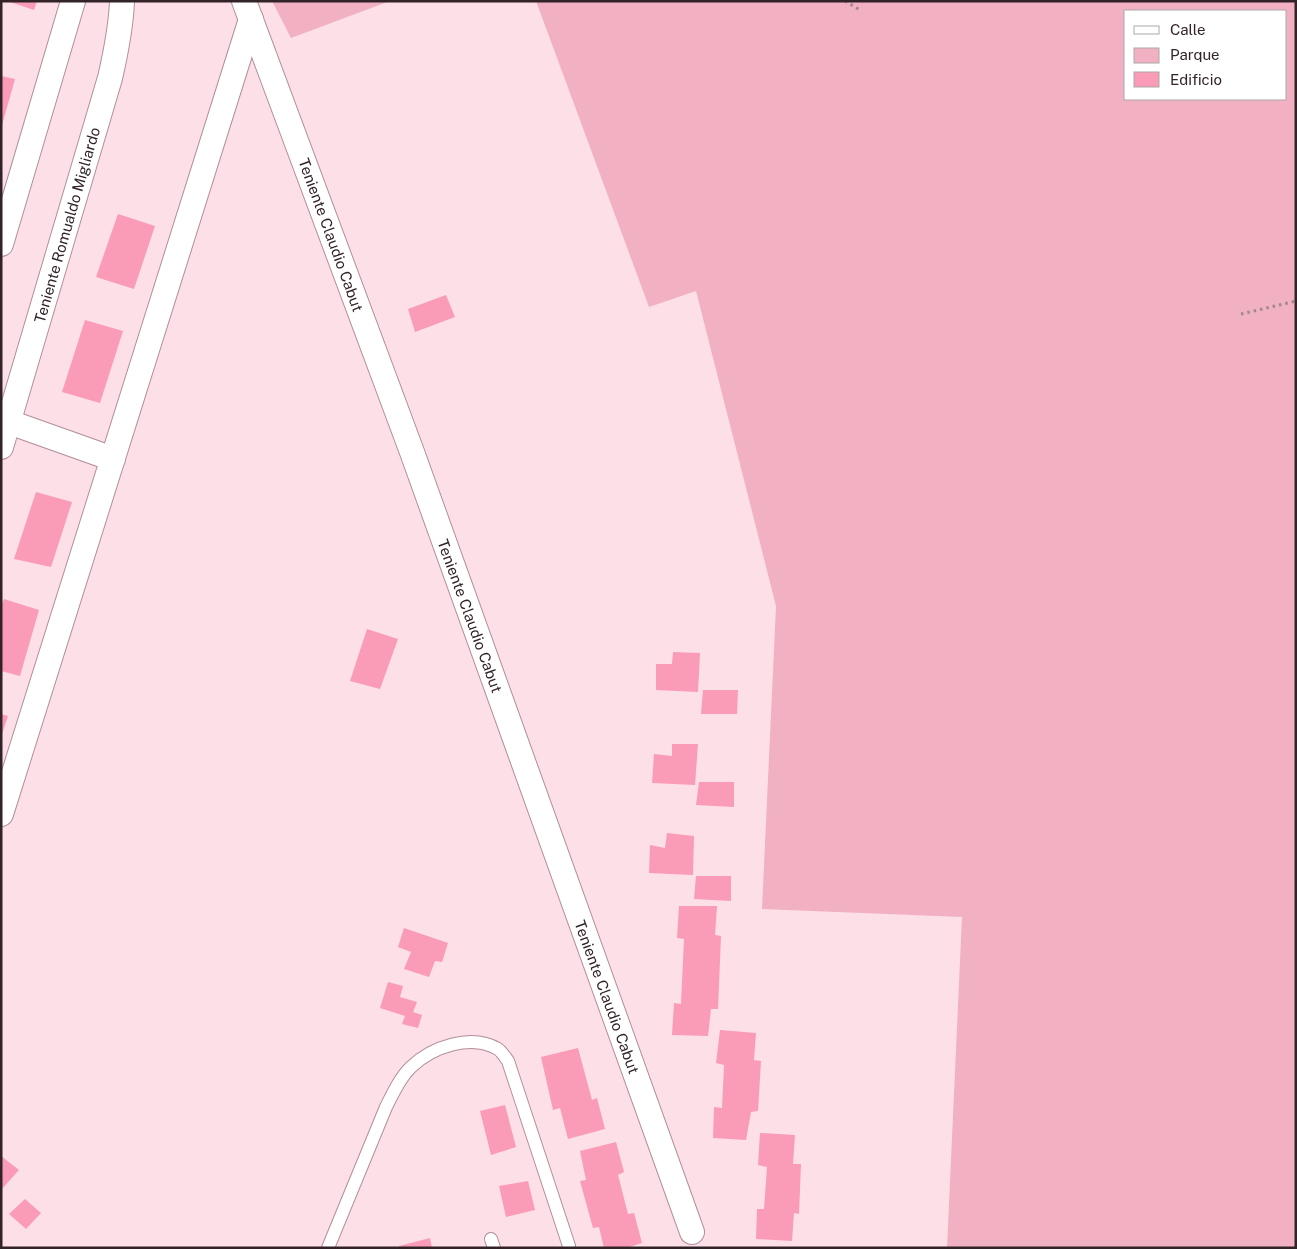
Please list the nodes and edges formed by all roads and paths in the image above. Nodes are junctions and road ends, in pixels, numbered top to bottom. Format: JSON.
{"nodes":[{"id":1,"x":73,"y":1,"type":"edge"},
{"id":2,"x":122,"y":1,"type":"edge"},
{"id":3,"x":845,"y":1,"type":"edge"},
{"id":4,"x":248,"y":10,"type":"edge"},
{"id":5,"x":860,"y":10,"type":"dead end"},
{"id":6,"x":1,"y":244,"type":"edge"},
{"id":7,"x":1296,"y":301,"type":"edge"},
{"id":8,"x":1241,"y":314,"type":"dead end"},
{"id":9,"x":9,"y":422,"type":"junction"},
{"id":10,"x":1,"y":447,"type":"edge"},
{"id":11,"x":113,"y":459,"type":"junction"},
{"id":12,"x":1,"y":814,"type":"edge"},
{"id":13,"x":692,"y":1232,"type":"dead end"},
{"id":14,"x":569,"y":1246,"type":"edge"},
{"id":15,"x":328,"y":1248,"type":"edge"}],
"edges":[{"from":1,"to":6,"type":"street"},
{"from":2,"to":9,"type":"street","name":"Teniente Romualdo Migliardo"},
{"from":3,"to":5,"type":"path"},
{"from":4,"to":11,"type":"street"},
{"from":4,"to":13,"type":"street","name":"Teniente Claudio Cabut"},
{"from":7,"to":8,"type":"path"},
{"from":9,"to":10,"type":"street","name":"Teniente Romualdo Migliardo"},
{"from":9,"to":11,"type":"street"},
{"from":11,"to":12,"type":"street"},
{"from":14,"to":15,"type":"lane"}]}
